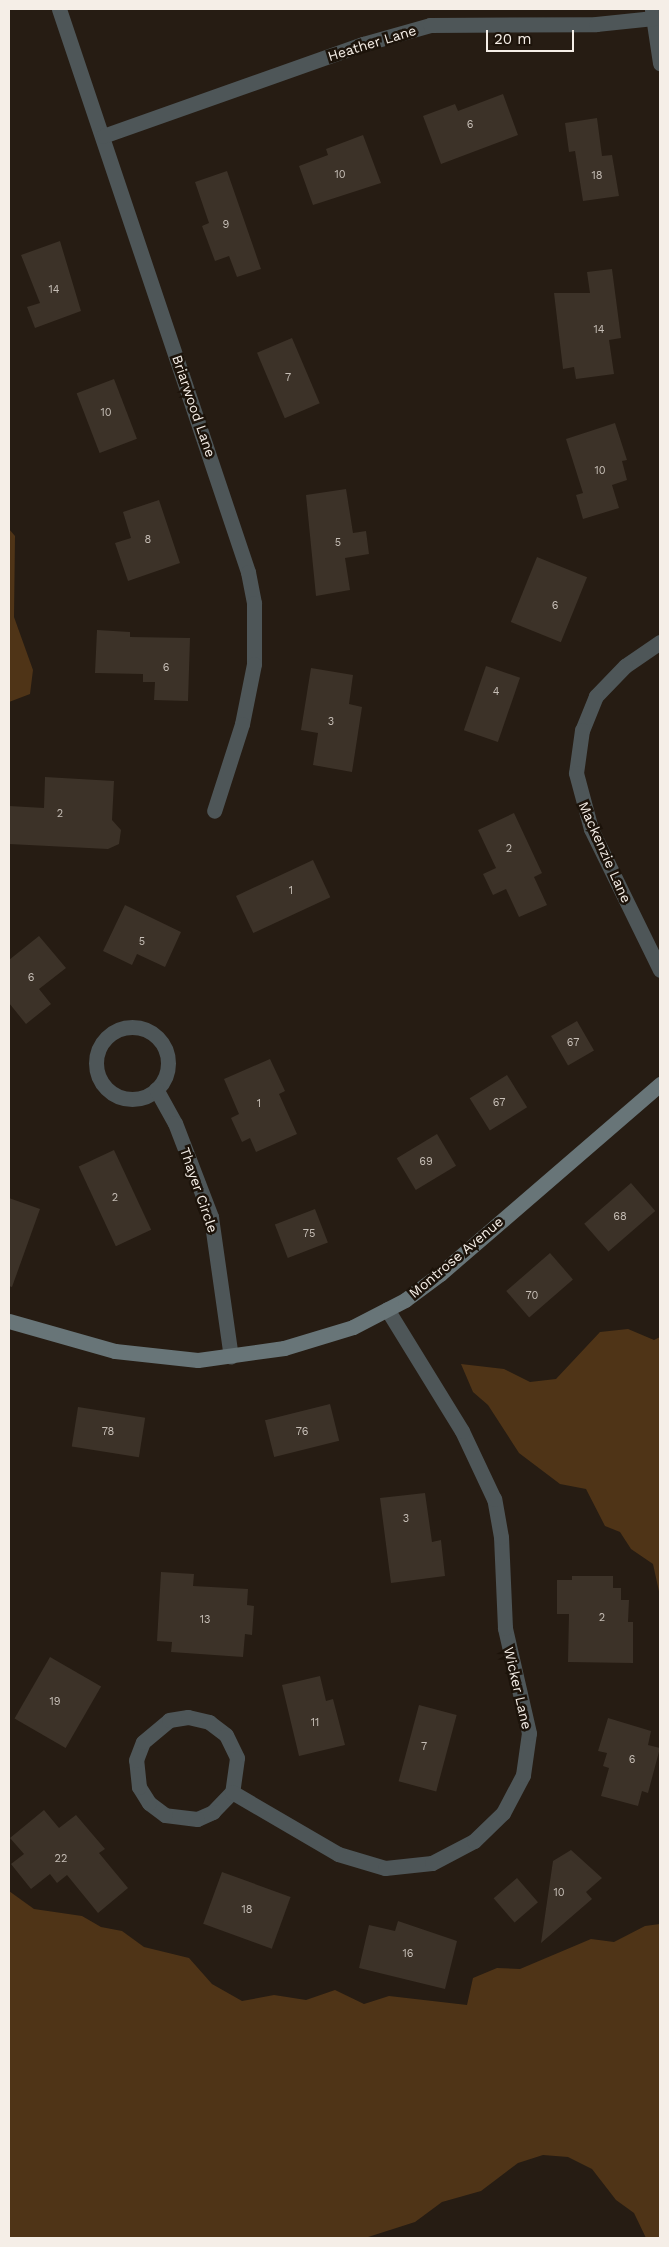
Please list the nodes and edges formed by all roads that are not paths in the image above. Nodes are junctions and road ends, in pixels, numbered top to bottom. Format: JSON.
{"nodes":[{"id":1,"x":59,"y":9,"type":"edge"},
{"id":2,"x":653,"y":13,"type":"edge"},
{"id":3,"x":660,"y":63,"type":"edge"},
{"id":4,"x":103,"y":136,"type":"junction"},
{"id":5,"x":660,"y":642,"type":"edge"},
{"id":6,"x":214,"y":811,"type":"dead end"},
{"id":7,"x":660,"y":970,"type":"edge"},
{"id":8,"x":660,"y":1084,"type":"edge"},
{"id":9,"x":156,"y":1089,"type":"junction"},
{"id":10,"x":387,"y":1309,"type":"junction"},
{"id":11,"x":9,"y":1321,"type":"edge"},
{"id":12,"x":231,"y":1356,"type":"junction"},
{"id":13,"x":232,"y":1792,"type":"junction"}],
"edges":[{"from":1,"to":4,"type":"street","name":"Briarwood Lane"},
{"from":2,"to":3,"type":"street"},
{"from":2,"to":4,"type":"street","name":"Heather Lane"},
{"from":4,"to":6,"type":"street","name":"Briarwood Lane"},
{"from":5,"to":7,"type":"street","name":"Mackenzie Lane"},
{"from":8,"to":10,"type":"main road","name":"Montrose Avenue"},
{"from":9,"to":9,"type":"street"},
{"from":9,"to":12,"type":"street","name":"Thayer Circle"},
{"from":10,"to":12,"type":"main road","name":"Montrose Avenue"},
{"from":10,"to":13,"type":"street","name":"Wicker Lane"},
{"from":11,"to":12,"type":"main road","name":"Montrose Avenue"},
{"from":13,"to":13,"type":"street"}]}
